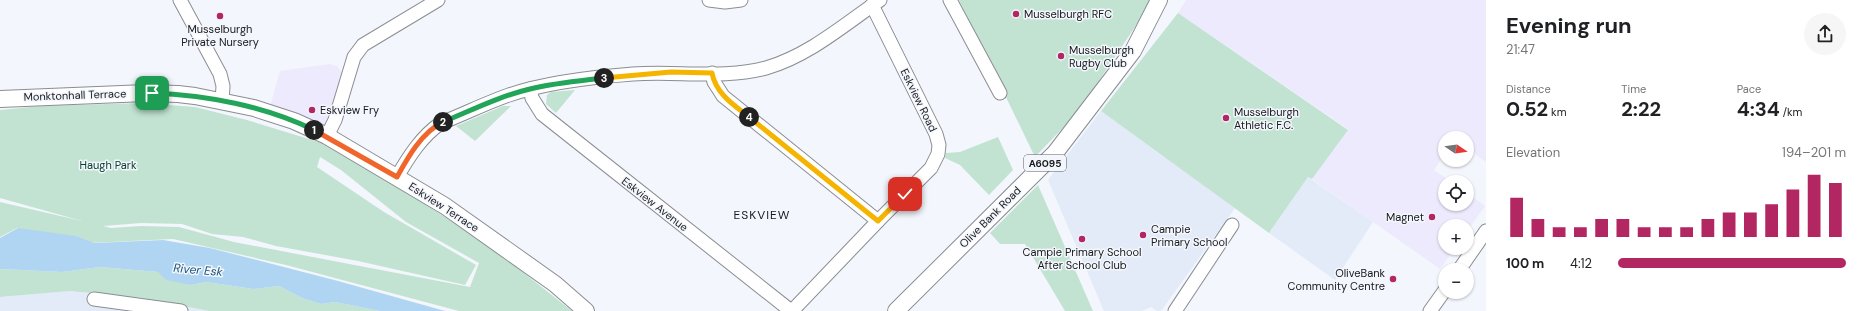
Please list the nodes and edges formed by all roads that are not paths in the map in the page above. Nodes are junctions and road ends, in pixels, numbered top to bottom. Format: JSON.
{"nodes":[{"id":1,"x":180,"y":0,"type":"edge"},
{"id":2,"x":438,"y":0,"type":"edge"},
{"id":3,"x":709,"y":0,"type":"edge"},
{"id":4,"x":741,"y":0,"type":"edge"},
{"id":5,"x":950,"y":0,"type":"edge"},
{"id":6,"x":1159,"y":0,"type":"edge"},
{"id":7,"x":876,"y":3,"type":"edge"},
{"id":8,"x":712,"y":73,"type":"junction"},
{"id":9,"x":530,"y":89,"type":"junction"},
{"id":10,"x":1000,"y":93,"type":"dead end"},
{"id":11,"x":0,"y":99,"type":"edge"},
{"id":12,"x":222,"y":102,"type":"junction"},
{"id":13,"x":327,"y":136,"type":"junction"},
{"id":14,"x":397,"y":177,"type":"junction"},
{"id":15,"x":878,"y":221,"type":"junction"},
{"id":16,"x":1232,"y":225,"type":"dead end"},
{"id":17,"x":1486,"y":231,"type":"edge"},
{"id":18,"x":1464,"y":263,"type":"edge"},
{"id":19,"x":94,"y":299,"type":"dead end"},
{"id":20,"x":1439,"y":299,"type":"edge"},
{"id":21,"x":181,"y":311,"type":"edge"},
{"id":22,"x":586,"y":311,"type":"edge"},
{"id":23,"x":791,"y":311,"type":"edge"},
{"id":24,"x":896,"y":311,"type":"edge"},
{"id":25,"x":1174,"y":311,"type":"edge"},
{"id":26,"x":1430,"y":311,"type":"edge"}],
"edges":[{"from":1,"to":12,"type":"street"},
{"from":2,"to":13,"type":"street"},
{"from":3,"to":4,"type":"street"},
{"from":5,"to":10,"type":"street"},
{"from":6,"to":24,"type":"main road","name":"Olive Bank Road","number":"A6095"},
{"from":7,"to":8,"type":"street"},
{"from":7,"to":15,"type":"street","name":"Eskview Road"},
{"from":8,"to":9,"type":"street"},
{"from":8,"to":15,"type":"street"},
{"from":9,"to":14,"type":"street"},
{"from":9,"to":23,"type":"street","name":"Eskview Avenue"},
{"from":11,"to":12,"type":"main road","name":"Monktonhall Terrace"},
{"from":12,"to":13,"type":"main road","name":"Eskview Terrace"},
{"from":13,"to":14,"type":"main road","name":"Eskview Terrace"},
{"from":14,"to":22,"type":"main road","name":"Eskview Terrace"},
{"from":15,"to":23,"type":"street","name":"Eskview Road"},
{"from":16,"to":25,"type":"street"},
{"from":17,"to":18,"type":"street"},
{"from":19,"to":21,"type":"street"},
{"from":20,"to":26,"type":"street"}]}
